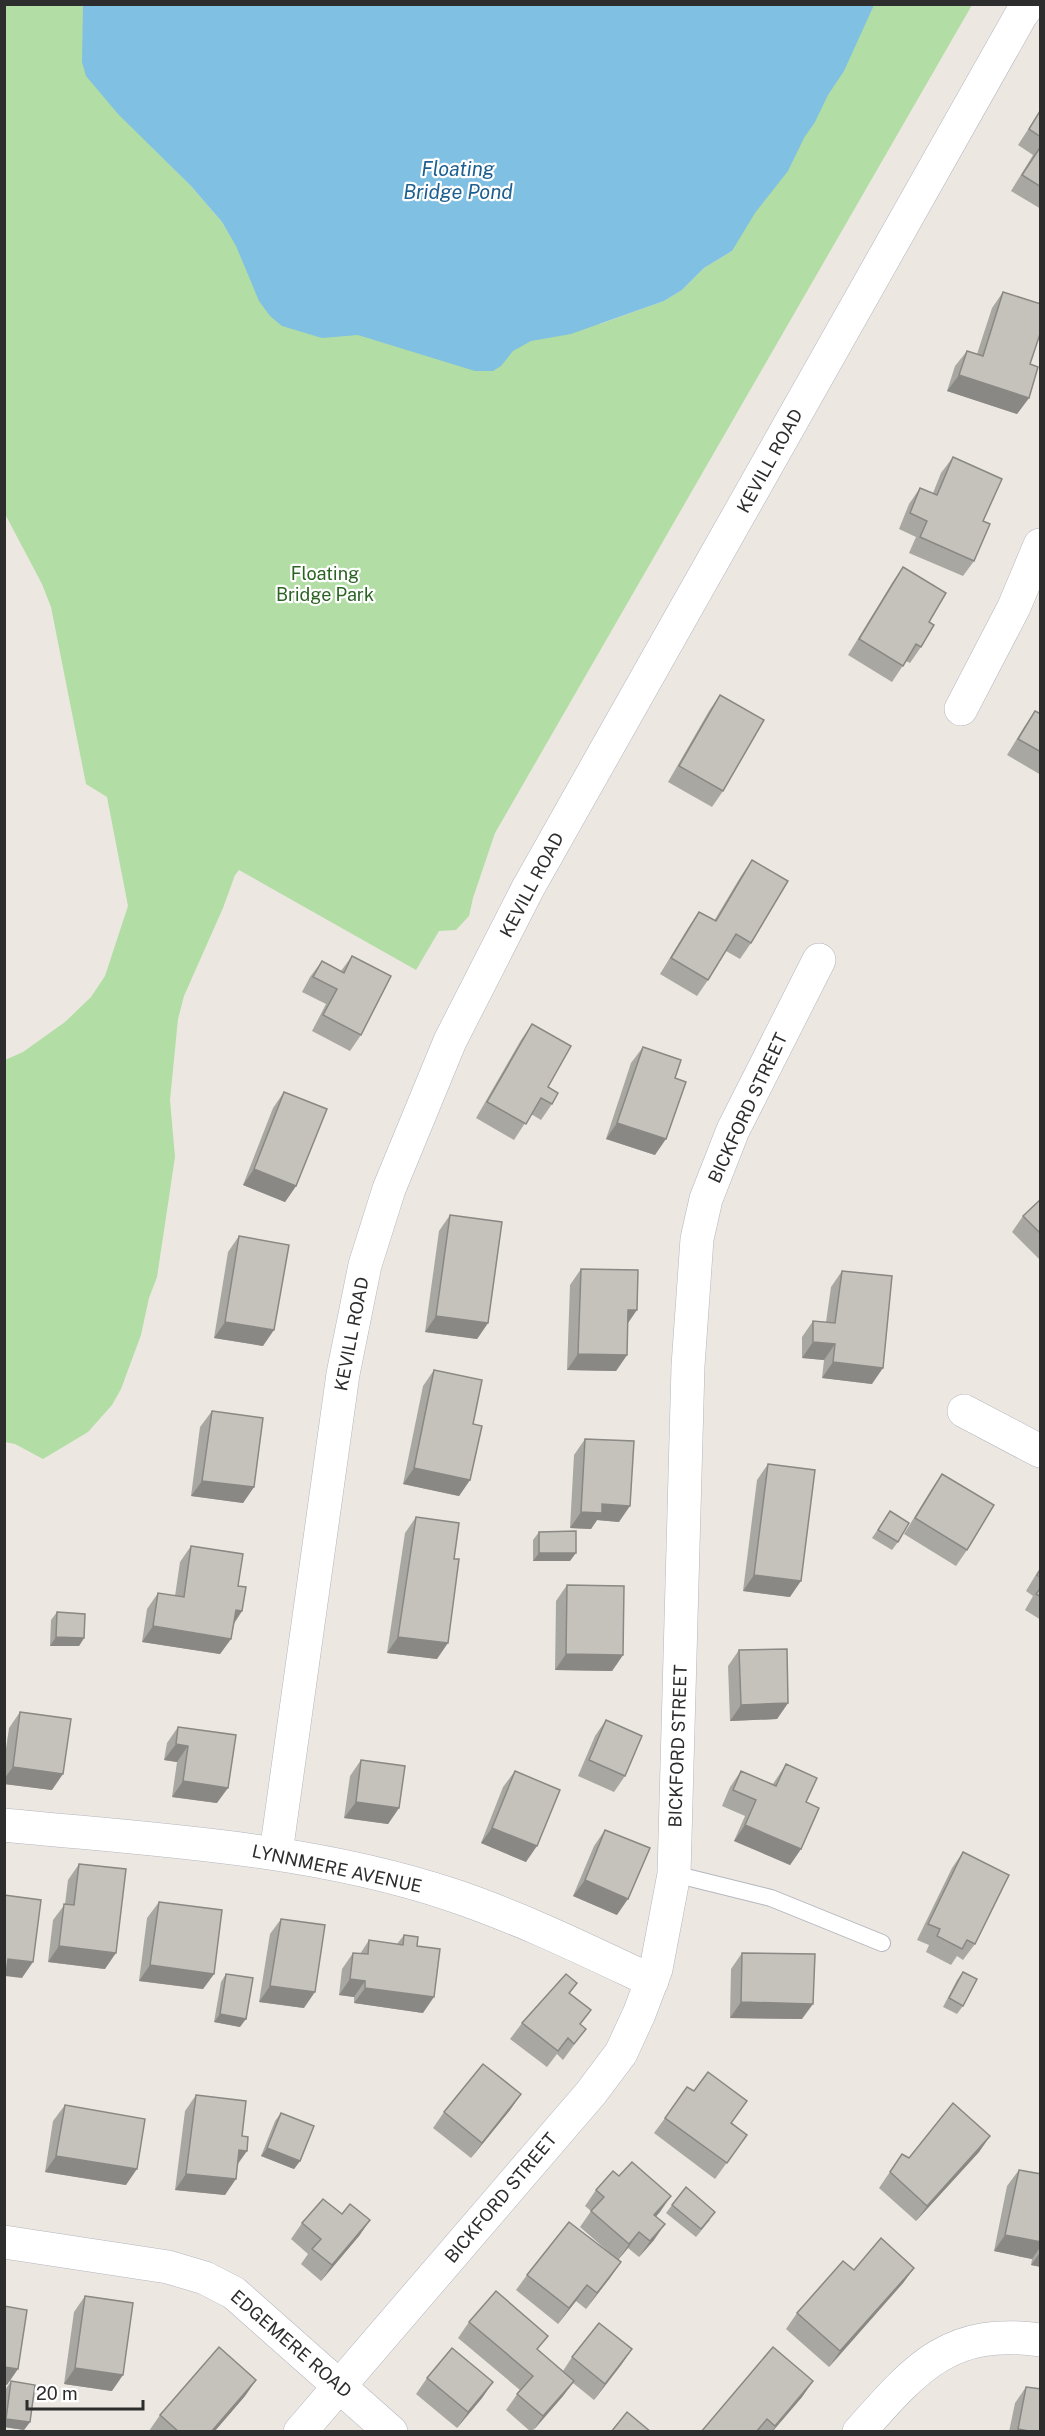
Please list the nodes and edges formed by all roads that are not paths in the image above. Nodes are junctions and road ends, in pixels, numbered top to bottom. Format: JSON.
{"nodes":[{"id":1,"x":1029,"y":4,"type":"edge"},
{"id":2,"x":1041,"y":545,"type":"edge"},
{"id":3,"x":961,"y":709,"type":"dead end"},
{"id":4,"x":819,"y":960,"type":"dead end"},
{"id":5,"x":964,"y":1411,"type":"dead end"},
{"id":6,"x":1041,"y":1451,"type":"edge"},
{"id":7,"x":4,"y":1825,"type":"edge"},
{"id":8,"x":276,"y":1853,"type":"junction"},
{"id":9,"x":674,"y":1874,"type":"junction"},
{"id":10,"x":882,"y":1943,"type":"dead end"},
{"id":11,"x":652,"y":1981,"type":"junction"},
{"id":12,"x":4,"y":2242,"type":"edge"},
{"id":13,"x":1041,"y":2340,"type":"edge"},
{"id":14,"x":341,"y":2386,"type":"junction"},
{"id":15,"x":300,"y":2432,"type":"edge"},
{"id":16,"x":391,"y":2432,"type":"edge"},
{"id":17,"x":859,"y":2432,"type":"edge"}],
"edges":[{"from":1,"to":8,"type":"street","name":"KEVILL ROAD"},
{"from":2,"to":3,"type":"street"},
{"from":4,"to":9,"type":"street","name":"BICKFORD STREET"},
{"from":5,"to":6,"type":"street"},
{"from":7,"to":8,"type":"street","name":"LYNNMERE AVENUE"},
{"from":8,"to":11,"type":"street","name":"LYNNMERE AVENUE"},
{"from":9,"to":10,"type":"lane"},
{"from":9,"to":11,"type":"street","name":"BICKFORD STREET"},
{"from":11,"to":14,"type":"street","name":"BICKFORD STREET"},
{"from":12,"to":14,"type":"street","name":"EDGEMERE ROAD"},
{"from":13,"to":17,"type":"street"},
{"from":14,"to":15,"type":"street","name":"BICKFORD STREET"},
{"from":14,"to":16,"type":"street","name":"EDGEMERE ROAD"}]}
